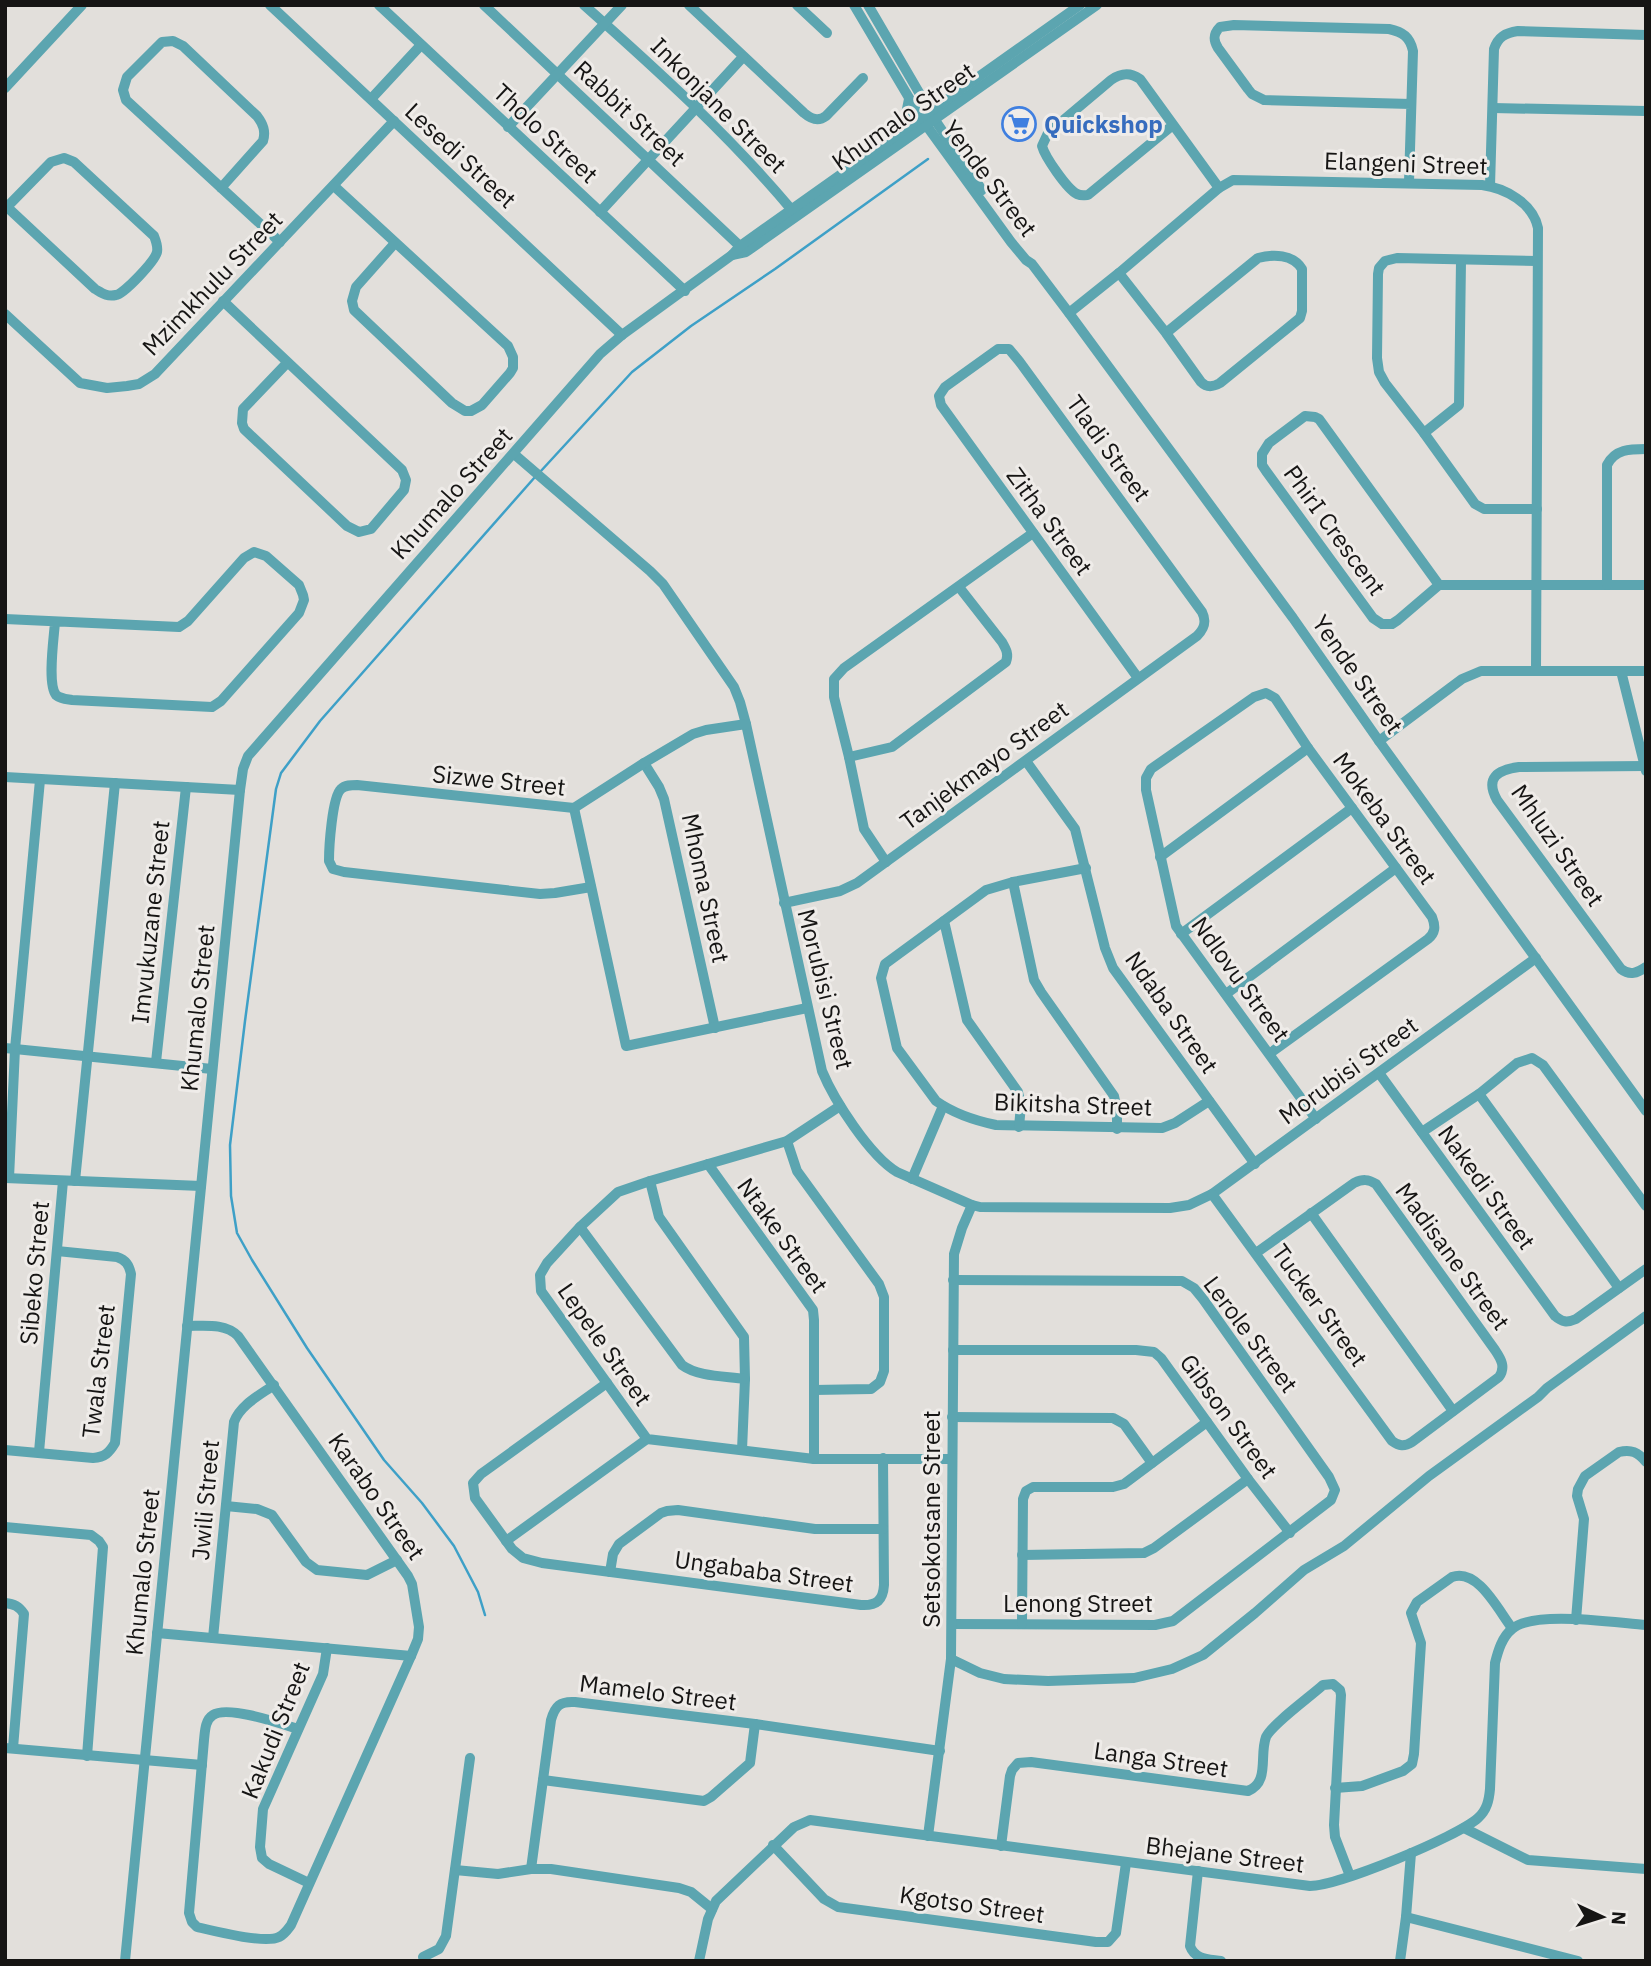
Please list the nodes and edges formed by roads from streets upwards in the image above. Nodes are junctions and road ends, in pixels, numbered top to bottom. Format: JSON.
{"nodes":[{"id":1,"x":82,"y":5,"type":"edge"},
{"id":2,"x":270,"y":5,"type":"edge"},
{"id":3,"x":379,"y":5,"type":"edge"},
{"id":4,"x":484,"y":5,"type":"edge"},
{"id":5,"x":584,"y":5,"type":"edge"},
{"id":6,"x":622,"y":5,"type":"edge"},
{"id":7,"x":689,"y":5,"type":"edge"},
{"id":8,"x":797,"y":5,"type":"edge"},
{"id":9,"x":854,"y":5,"type":"edge"},
{"id":10,"x":868,"y":5,"type":"edge"},
{"id":11,"x":1080,"y":5,"type":"edge"},
{"id":12,"x":1097,"y":5,"type":"edge"},
{"id":13,"x":605,"y":24,"type":"junction"},
{"id":14,"x":827,"y":33,"type":"dead end"},
{"id":15,"x":1646,"y":35,"type":"edge"},
{"id":16,"x":421,"y":45,"type":"junction"},
{"id":17,"x":743,"y":57,"type":"junction"},
{"id":18,"x":1010,"y":66,"type":"junction"},
{"id":19,"x":993,"y":67,"type":"junction"},
{"id":20,"x":558,"y":74,"type":"junction"},
{"id":21,"x":863,"y":78,"type":"dead end"},
{"id":22,"x":5,"y":88,"type":"edge"},
{"id":23,"x":371,"y":99,"type":"junction"},
{"id":24,"x":909,"y":99,"type":"junction"},
{"id":25,"x":1411,"y":104,"type":"junction"},
{"id":26,"x":1493,"y":108,"type":"junction"},
{"id":27,"x":696,"y":109,"type":"junction"},
{"id":28,"x":1646,"y":111,"type":"edge"},
{"id":29,"x":928,"y":119,"type":"junction"},
{"id":30,"x":394,"y":121,"type":"junction"},
{"id":31,"x":1173,"y":125,"type":"junction"},
{"id":32,"x":508,"y":127,"type":"junction"},
{"id":33,"x":897,"y":136,"type":"junction"},
{"id":34,"x":649,"y":160,"type":"junction"},
{"id":35,"x":1409,"y":182,"type":"junction"},
{"id":36,"x":334,"y":186,"type":"junction"},
{"id":37,"x":1490,"y":186,"type":"junction"},
{"id":38,"x":220,"y":188,"type":"junction"},
{"id":39,"x":1219,"y":188,"type":"junction"},
{"id":40,"x":6,"y":208,"type":"edge"},
{"id":41,"x":791,"y":209,"type":"junction"},
{"id":42,"x":600,"y":212,"type":"junction"},
{"id":43,"x":280,"y":242,"type":"junction"},
{"id":44,"x":395,"y":243,"type":"junction"},
{"id":45,"x":743,"y":249,"type":"junction"},
{"id":46,"x":1461,"y":261,"type":"junction"},
{"id":47,"x":1537,"y":261,"type":"junction"},
{"id":48,"x":1119,"y":273,"type":"junction"},
{"id":49,"x":685,"y":291,"type":"junction"},
{"id":50,"x":223,"y":301,"type":"junction"},
{"id":51,"x":1069,"y":313,"type":"junction"},
{"id":52,"x":5,"y":314,"type":"edge"},
{"id":53,"x":1166,"y":333,"type":"junction"},
{"id":54,"x":622,"y":335,"type":"junction"},
{"id":55,"x":287,"y":363,"type":"junction"},
{"id":56,"x":945,"y":387,"type":"joint"},
{"id":57,"x":1424,"y":433,"type":"junction"},
{"id":58,"x":1646,"y":449,"type":"edge"},
{"id":59,"x":514,"y":454,"type":"junction"},
{"id":60,"x":1537,"y":509,"type":"junction"},
{"id":61,"x":1033,"y":533,"type":"junction"},
{"id":62,"x":1646,"y":584,"type":"edge"},
{"id":63,"x":1439,"y":585,"type":"junction"},
{"id":64,"x":1607,"y":585,"type":"junction"},
{"id":65,"x":1537,"y":586,"type":"junction"},
{"id":66,"x":959,"y":587,"type":"junction"},
{"id":67,"x":5,"y":619,"type":"edge"},
{"id":68,"x":55,"y":622,"type":"junction"},
{"id":69,"x":1197,"y":636,"type":"joint"},
{"id":70,"x":1536,"y":670,"type":"junction"},
{"id":71,"x":1621,"y":671,"type":"junction"},
{"id":72,"x":1646,"y":671,"type":"edge"},
{"id":73,"x":1138,"y":678,"type":"junction"},
{"id":74,"x":746,"y":724,"type":"junction"},
{"id":75,"x":1379,"y":741,"type":"junction"},
{"id":76,"x":1308,"y":748,"type":"junction"},
{"id":77,"x":849,"y":757,"type":"junction"},
{"id":78,"x":1026,"y":761,"type":"junction"},
{"id":79,"x":644,"y":763,"type":"junction"},
{"id":80,"x":1645,"y":768,"type":"edge"},
{"id":81,"x":5,"y":777,"type":"edge"},
{"id":82,"x":40,"y":779,"type":"junction"},
{"id":83,"x":115,"y":783,"type":"junction"},
{"id":84,"x":186,"y":787,"type":"junction"},
{"id":85,"x":240,"y":790,"type":"junction"},
{"id":86,"x":574,"y":808,"type":"junction"},
{"id":87,"x":1352,"y":808,"type":"junction"},
{"id":88,"x":1160,"y":857,"type":"junction"},
{"id":89,"x":886,"y":862,"type":"junction"},
{"id":90,"x":1086,"y":868,"type":"junction"},
{"id":91,"x":1395,"y":869,"type":"junction"},
{"id":92,"x":1013,"y":882,"type":"junction"},
{"id":93,"x":592,"y":887,"type":"junction"},
{"id":94,"x":784,"y":903,"type":"junction"},
{"id":95,"x":944,"y":921,"type":"junction"},
{"id":96,"x":1181,"y":934,"type":"junction"},
{"id":97,"x":1536,"y":958,"type":"junction"},
{"id":98,"x":1646,"y":967,"type":"edge"},
{"id":99,"x":1226,"y":994,"type":"junction"},
{"id":100,"x":807,"y":1008,"type":"junction"},
{"id":101,"x":715,"y":1028,"type":"junction"},
{"id":102,"x":10,"y":1048,"type":"edge"},
{"id":103,"x":1269,"y":1054,"type":"junction"},
{"id":104,"x":86,"y":1056,"type":"junction"},
{"id":105,"x":156,"y":1062,"type":"junction"},
{"id":106,"x":212,"y":1069,"type":"junction"},
{"id":107,"x":1379,"y":1073,"type":"junction"},
{"id":108,"x":1479,"y":1094,"type":"junction"},
{"id":109,"x":1209,"y":1101,"type":"junction"},
{"id":110,"x":840,"y":1106,"type":"junction"},
{"id":111,"x":943,"y":1106,"type":"junction"},
{"id":112,"x":1646,"y":1111,"type":"edge"},
{"id":113,"x":1316,"y":1119,"type":"junction"},
{"id":114,"x":1019,"y":1127,"type":"junction"},
{"id":115,"x":1117,"y":1129,"type":"junction"},
{"id":116,"x":1422,"y":1132,"type":"junction"},
{"id":117,"x":787,"y":1141,"type":"junction"},
{"id":118,"x":708,"y":1164,"type":"junction"},
{"id":119,"x":1255,"y":1164,"type":"junction"},
{"id":120,"x":7,"y":1178,"type":"edge"},
{"id":121,"x":912,"y":1179,"type":"junction"},
{"id":122,"x":69,"y":1181,"type":"junction"},
{"id":123,"x":650,"y":1181,"type":"junction"},
{"id":124,"x":201,"y":1186,"type":"junction"},
{"id":125,"x":1212,"y":1194,"type":"junction"},
{"id":126,"x":972,"y":1205,"type":"junction"},
{"id":127,"x":1646,"y":1206,"type":"edge"},
{"id":128,"x":1311,"y":1213,"type":"junction"},
{"id":129,"x":580,"y":1227,"type":"junction"},
{"id":130,"x":57,"y":1251,"type":"junction"},
{"id":131,"x":1256,"y":1253,"type":"junction"},
{"id":132,"x":1646,"y":1269,"type":"edge"},
{"id":133,"x":953,"y":1280,"type":"junction"},
{"id":134,"x":1619,"y":1288,"type":"junction"},
{"id":135,"x":1646,"y":1316,"type":"edge"},
{"id":136,"x":187,"y":1326,"type":"junction"},
{"id":137,"x":953,"y":1350,"type":"junction"},
{"id":138,"x":745,"y":1379,"type":"junction"},
{"id":139,"x":607,"y":1383,"type":"junction"},
{"id":140,"x":274,"y":1385,"type":"junction"},
{"id":141,"x":814,"y":1390,"type":"junction"},
{"id":142,"x":1453,"y":1411,"type":"junction"},
{"id":143,"x":953,"y":1417,"type":"junction"},
{"id":144,"x":1208,"y":1423,"type":"junction"},
{"id":145,"x":647,"y":1439,"type":"junction"},
{"id":146,"x":5,"y":1450,"type":"edge"},
{"id":147,"x":742,"y":1450,"type":"junction"},
{"id":148,"x":39,"y":1452,"type":"junction"},
{"id":149,"x":883,"y":1458,"type":"junction"},
{"id":150,"x":814,"y":1459,"type":"junction"},
{"id":151,"x":952,"y":1459,"type":"junction"},
{"id":152,"x":1646,"y":1462,"type":"edge"},
{"id":153,"x":1152,"y":1463,"type":"junction"},
{"id":154,"x":1248,"y":1479,"type":"junction"},
{"id":155,"x":1331,"y":1500,"type":"joint"},
{"id":156,"x":226,"y":1506,"type":"junction"},
{"id":157,"x":5,"y":1527,"type":"edge"},
{"id":158,"x":883,"y":1529,"type":"junction"},
{"id":159,"x":1290,"y":1533,"type":"junction"},
{"id":160,"x":506,"y":1541,"type":"junction"},
{"id":161,"x":1022,"y":1555,"type":"junction"},
{"id":162,"x":397,"y":1560,"type":"junction"},
{"id":163,"x":610,"y":1572,"type":"junction"},
{"id":164,"x":5,"y":1603,"type":"edge"},
{"id":165,"x":1576,"y":1620,"type":"junction"},
{"id":166,"x":952,"y":1624,"type":"junction"},
{"id":167,"x":1022,"y":1624,"type":"junction"},
{"id":168,"x":1646,"y":1625,"type":"edge"},
{"id":169,"x":1512,"y":1628,"type":"junction"},
{"id":170,"x":157,"y":1633,"type":"junction"},
{"id":171,"x":213,"y":1638,"type":"junction"},
{"id":172,"x":327,"y":1648,"type":"junction"},
{"id":173,"x":411,"y":1656,"type":"junction"},
{"id":174,"x":951,"y":1659,"type":"junction"},
{"id":175,"x":5,"y":1679,"type":"edge"},
{"id":176,"x":18,"y":1680,"type":"junction"},
{"id":177,"x":755,"y":1724,"type":"junction"},
{"id":178,"x":298,"y":1729,"type":"junction"},
{"id":179,"x":9,"y":1748,"type":"edge"},
{"id":180,"x":940,"y":1751,"type":"junction"},
{"id":181,"x":88,"y":1756,"type":"junction"},
{"id":182,"x":470,"y":1758,"type":"dead end"},
{"id":183,"x":145,"y":1760,"type":"junction"},
{"id":184,"x":201,"y":1765,"type":"junction"},
{"id":185,"x":544,"y":1780,"type":"junction"},
{"id":186,"x":1335,"y":1788,"type":"junction"},
{"id":187,"x":1464,"y":1828,"type":"junction"},
{"id":188,"x":928,"y":1836,"type":"junction"},
{"id":189,"x":773,"y":1845,"type":"junction"},
{"id":190,"x":1001,"y":1846,"type":"junction"},
{"id":191,"x":1410,"y":1853,"type":"junction"},
{"id":192,"x":1126,"y":1863,"type":"junction"},
{"id":193,"x":531,"y":1869,"type":"junction"},
{"id":194,"x":1646,"y":1869,"type":"edge"},
{"id":195,"x":455,"y":1870,"type":"junction"},
{"id":196,"x":1198,"y":1871,"type":"junction"},
{"id":197,"x":1350,"y":1876,"type":"junction"},
{"id":198,"x":309,"y":1884,"type":"junction"},
{"id":199,"x":712,"y":1909,"type":"junction"},
{"id":200,"x":1406,"y":1917,"type":"junction"},
{"id":201,"x":424,"y":1957,"type":"dead end"},
{"id":202,"x":125,"y":1961,"type":"edge"},
{"id":203,"x":699,"y":1961,"type":"edge"},
{"id":204,"x":1221,"y":1961,"type":"edge"},
{"id":205,"x":1399,"y":1961,"type":"edge"},
{"id":206,"x":1578,"y":1961,"type":"edge"}],
"edges":[{"from":1,"to":22,"type":"street"},
{"from":2,"to":23,"type":"street","name":"Lesedi Street"},
{"from":3,"to":16,"type":"street","name":"Tholo Street"},
{"from":4,"to":20,"type":"street","name":"Rabbit Street"},
{"from":5,"to":13,"type":"street","name":"Inkonjane Street"},
{"from":6,"to":13,"type":"street"},
{"from":7,"to":17,"type":"street"},
{"from":8,"to":14,"type":"street"},
{"from":9,"to":24,"type":"street","name":"Yende Street"},
{"from":10,"to":29,"type":"street","name":"Yende Street"},
{"from":11,"to":19,"type":"street","name":"Khumalo Street"},
{"from":12,"to":18,"type":"street","name":"Khumalo Street"},
{"from":13,"to":20,"type":"street"},
{"from":13,"to":27,"type":"street","name":"Inkonjane Street"},
{"from":15,"to":26,"type":"street"},
{"from":16,"to":23,"type":"street"},
{"from":16,"to":32,"type":"street","name":"Tholo Street"},
{"from":17,"to":21,"type":"street"},
{"from":17,"to":27,"type":"street"},
{"from":18,"to":19,"type":"street"},
{"from":18,"to":29,"type":"street","name":"Khumalo Street"},
{"from":19,"to":29,"type":"street","name":"Khumalo Street"},
{"from":20,"to":32,"type":"street"},
{"from":20,"to":34,"type":"street","name":"Rabbit Street"},
{"from":23,"to":30,"type":"street","name":"Lesedi Street"},
{"from":24,"to":29,"type":"street","name":"Yende Street"},
{"from":24,"to":33,"type":"street"},
{"from":25,"to":25,"type":"street"},
{"from":25,"to":35,"type":"street"},
{"from":26,"to":28,"type":"street"},
{"from":26,"to":37,"type":"street"},
{"from":27,"to":34,"type":"street"},
{"from":27,"to":41,"type":"street","name":"Inkonjane Street"},
{"from":29,"to":33,"type":"street","name":"Khumalo Street"},
{"from":29,"to":45,"type":"street","name":"Khumalo Street"},
{"from":29,"to":51,"type":"street","name":"Yende Street"},
{"from":30,"to":36,"type":"street","name":"Mzimkhulu Street"},
{"from":30,"to":54,"type":"street","name":"Lesedi Street"},
{"from":31,"to":31,"type":"street"},
{"from":31,"to":39,"type":"street"},
{"from":32,"to":42,"type":"street","name":"Tholo Street"},
{"from":33,"to":41,"type":"street","name":"Khumalo Street"},
{"from":34,"to":42,"type":"street"},
{"from":34,"to":45,"type":"street","name":"Rabbit Street"},
{"from":35,"to":37,"type":"street","name":"Elangeni Street"},
{"from":35,"to":39,"type":"street","name":"Elangeni Street"},
{"from":36,"to":43,"type":"street","name":"Mzimkhulu Street"},
{"from":36,"to":44,"type":"street"},
{"from":37,"to":47,"type":"street","name":"Elangeni Street"},
{"from":38,"to":38,"type":"street"},
{"from":38,"to":43,"type":"street"},
{"from":39,"to":48,"type":"street","name":"Elangeni Street"},
{"from":40,"to":40,"type":"street"},
{"from":41,"to":45,"type":"street","name":"Khumalo Street"},
{"from":42,"to":49,"type":"street","name":"Tholo Street"},
{"from":43,"to":50,"type":"street","name":"Mzimkhulu Street"},
{"from":44,"to":44,"type":"street"},
{"from":45,"to":49,"type":"street","name":"Khumalo Street"},
{"from":46,"to":47,"type":"street"},
{"from":46,"to":57,"type":"street"},
{"from":46,"to":57,"type":"street"},
{"from":47,"to":60,"type":"street","name":"Elangeni Street"},
{"from":48,"to":51,"type":"street","name":"Elangeni Street"},
{"from":48,"to":53,"type":"street"},
{"from":49,"to":54,"type":"street","name":"Khumalo Street"},
{"from":50,"to":52,"type":"street","name":"Mzimkhulu Street"},
{"from":50,"to":55,"type":"street"},
{"from":51,"to":75,"type":"street","name":"Yende Street"},
{"from":53,"to":53,"type":"street"},
{"from":54,"to":59,"type":"street","name":"Khumalo Street"},
{"from":55,"to":55,"type":"street"},
{"from":56,"to":61,"type":"street","name":"Zitha Street"},
{"from":56,"to":69,"type":"street","name":"Tladi Street"},
{"from":57,"to":60,"type":"street"},
{"from":58,"to":64,"type":"street"},
{"from":59,"to":74,"type":"street","name":"Morubisi Street"},
{"from":59,"to":85,"type":"street","name":"Khumalo Street"},
{"from":60,"to":65,"type":"street","name":"Elangeni Street"},
{"from":61,"to":66,"type":"street"},
{"from":61,"to":73,"type":"street","name":"Zitha Street"},
{"from":62,"to":64,"type":"street"},
{"from":63,"to":63,"type":"street","name":"PhirI Crescent"},
{"from":63,"to":65,"type":"street"},
{"from":64,"to":65,"type":"street"},
{"from":65,"to":70,"type":"street","name":"Elangeni Street"},
{"from":66,"to":77,"type":"street"},
{"from":66,"to":77,"type":"street"},
{"from":67,"to":68,"type":"street"},
{"from":68,"to":68,"type":"street"},
{"from":69,"to":73,"type":"street","name":"Tanjekmayo Street"},
{"from":70,"to":71,"type":"street"},
{"from":70,"to":75,"type":"street"},
{"from":71,"to":72,"type":"street"},
{"from":71,"to":80,"type":"street","name":"Mhluzi Street"},
{"from":73,"to":78,"type":"street","name":"Tanjekmayo Street"},
{"from":74,"to":79,"type":"street"},
{"from":74,"to":94,"type":"street","name":"Morubisi Street"},
{"from":75,"to":97,"type":"street","name":"Yende Street"},
{"from":76,"to":87,"type":"street","name":"Mokeba Street"},
{"from":76,"to":88,"type":"street","name":"Mokeba Street"},
{"from":76,"to":88,"type":"street","name":"Ndlovu Street"},
{"from":77,"to":89,"type":"street"},
{"from":78,"to":89,"type":"street","name":"Tanjekmayo Street"},
{"from":78,"to":90,"type":"street","name":"Ndaba Street"},
{"from":79,"to":86,"type":"street"},
{"from":79,"to":101,"type":"street","name":"Mhoma Street"},
{"from":80,"to":98,"type":"street","name":"Mhluzi Street"},
{"from":81,"to":82,"type":"street"},
{"from":82,"to":83,"type":"street"},
{"from":82,"to":102,"type":"street"},
{"from":83,"to":84,"type":"street"},
{"from":83,"to":104,"type":"street","name":"Sibeko Street"},
{"from":84,"to":85,"type":"street"},
{"from":84,"to":105,"type":"street","name":"Imvukuzane Street"},
{"from":85,"to":106,"type":"street","name":"Khumalo Street"},
{"from":86,"to":93,"type":"street","name":"Sizwe Street"},
{"from":86,"to":93,"type":"street","name":"Sizwe Street"},
{"from":87,"to":91,"type":"street","name":"Mokeba Street"},
{"from":87,"to":96,"type":"street"},
{"from":88,"to":96,"type":"street","name":"Ndlovu Street"},
{"from":89,"to":94,"type":"street","name":"Tanjekmayo Street"},
{"from":90,"to":92,"type":"street","name":"Bikitsha Street"},
{"from":90,"to":109,"type":"street","name":"Ndaba Street"},
{"from":91,"to":99,"type":"street"},
{"from":91,"to":103,"type":"street","name":"Mokeba Street"},
{"from":92,"to":95,"type":"street","name":"Bikitsha Street"},
{"from":92,"to":115,"type":"street"},
{"from":93,"to":101,"type":"street","name":"Sizwe Street"},
{"from":94,"to":100,"type":"street","name":"Morubisi Street"},
{"from":95,"to":111,"type":"street","name":"Bikitsha Street"},
{"from":95,"to":114,"type":"street"},
{"from":96,"to":99,"type":"street","name":"Ndlovu Street"},
{"from":97,"to":107,"type":"street","name":"Morubisi Street"},
{"from":97,"to":112,"type":"street","name":"Yende Street"},
{"from":99,"to":103,"type":"street","name":"Ndlovu Street"},
{"from":100,"to":101,"type":"street"},
{"from":100,"to":110,"type":"street","name":"Morubisi Street"},
{"from":102,"to":104,"type":"street"},
{"from":102,"to":120,"type":"street"},
{"from":103,"to":113,"type":"street","name":"Ndlovu Street"},
{"from":104,"to":105,"type":"street"},
{"from":104,"to":122,"type":"street","name":"Sibeko Street"},
{"from":105,"to":106,"type":"street"},
{"from":106,"to":124,"type":"street","name":"Khumalo Street"},
{"from":107,"to":113,"type":"street","name":"Morubisi Street"},
{"from":107,"to":116,"type":"street","name":"Nakedi Street"},
{"from":108,"to":116,"type":"street"},
{"from":108,"to":127,"type":"street"},
{"from":108,"to":134,"type":"street"},
{"from":109,"to":115,"type":"street","name":"Bikitsha Street"},
{"from":109,"to":119,"type":"street","name":"Ndaba Street"},
{"from":110,"to":117,"type":"street","name":"Lepele Street"},
{"from":110,"to":121,"type":"street","name":"Morubisi Street"},
{"from":111,"to":114,"type":"street","name":"Bikitsha Street"},
{"from":111,"to":121,"type":"street"},
{"from":113,"to":119,"type":"street","name":"Morubisi Street"},
{"from":114,"to":115,"type":"street","name":"Bikitsha Street"},
{"from":116,"to":134,"type":"street","name":"Nakedi Street"},
{"from":117,"to":118,"type":"street","name":"Lepele Street"},
{"from":117,"to":141,"type":"street"},
{"from":118,"to":123,"type":"street","name":"Lepele Street"},
{"from":118,"to":141,"type":"street","name":"Ntake Street"},
{"from":119,"to":125,"type":"street","name":"Morubisi Street"},
{"from":120,"to":122,"type":"street"},
{"from":121,"to":126,"type":"street","name":"Morubisi Street"},
{"from":122,"to":124,"type":"street"},
{"from":122,"to":130,"type":"street","name":"Sibeko Street"},
{"from":123,"to":129,"type":"street","name":"Lepele Street"},
{"from":123,"to":138,"type":"street"},
{"from":124,"to":136,"type":"street","name":"Khumalo Street"},
{"from":125,"to":126,"type":"street","name":"Morubisi Street"},
{"from":125,"to":131,"type":"street","name":"Tucker Street"},
{"from":126,"to":133,"type":"street","name":"Setsokotsane Street"},
{"from":128,"to":131,"type":"street","name":"Madisane Street"},
{"from":128,"to":142,"type":"street"},
{"from":128,"to":142,"type":"street","name":"Madisane Street"},
{"from":129,"to":138,"type":"street"},
{"from":129,"to":139,"type":"street","name":"Lepele Street"},
{"from":130,"to":148,"type":"street","name":"Sibeko Street"},
{"from":130,"to":148,"type":"street","name":"Twala Street"},
{"from":131,"to":142,"type":"street","name":"Tucker Street"},
{"from":132,"to":134,"type":"street"},
{"from":133,"to":137,"type":"street","name":"Setsokotsane Street"},
{"from":133,"to":155,"type":"street","name":"Lerole Street"},
{"from":135,"to":174,"type":"street"},
{"from":136,"to":140,"type":"street","name":"Karabo Street"},
{"from":136,"to":170,"type":"street","name":"Khumalo Street"},
{"from":137,"to":143,"type":"street","name":"Setsokotsane Street"},
{"from":137,"to":144,"type":"street","name":"Gibson Street"},
{"from":138,"to":147,"type":"street"},
{"from":139,"to":145,"type":"street","name":"Lepele Street"},
{"from":139,"to":160,"type":"street","name":"Ungababa Street"},
{"from":140,"to":156,"type":"street","name":"Jwili Street"},
{"from":140,"to":162,"type":"street","name":"Karabo Street"},
{"from":141,"to":150,"type":"street","name":"Ntake Street"},
{"from":143,"to":151,"type":"street","name":"Setsokotsane Street"},
{"from":143,"to":153,"type":"street"},
{"from":144,"to":153,"type":"street"},
{"from":144,"to":154,"type":"street","name":"Gibson Street"},
{"from":145,"to":147,"type":"street","name":"Lepele Street"},
{"from":145,"to":160,"type":"street"},
{"from":146,"to":148,"type":"street","name":"Twala Street"},
{"from":147,"to":150,"type":"street","name":"Lepele Street"},
{"from":149,"to":150,"type":"street","name":"Lepele Street"},
{"from":149,"to":151,"type":"street","name":"Lepele Street"},
{"from":149,"to":158,"type":"street","name":"Ungababa Street"},
{"from":151,"to":166,"type":"street","name":"Setsokotsane Street"},
{"from":152,"to":165,"type":"street"},
{"from":153,"to":161,"type":"street"},
{"from":154,"to":159,"type":"street","name":"Gibson Street"},
{"from":154,"to":161,"type":"street"},
{"from":155,"to":159,"type":"street","name":"Lenong Street"},
{"from":156,"to":162,"type":"street"},
{"from":156,"to":171,"type":"street","name":"Jwili Street"},
{"from":157,"to":181,"type":"street"},
{"from":158,"to":163,"type":"street"},
{"from":158,"to":163,"type":"street","name":"Ungababa Street"},
{"from":159,"to":167,"type":"street","name":"Lenong Street"},
{"from":160,"to":163,"type":"street","name":"Ungababa Street"},
{"from":161,"to":167,"type":"street"},
{"from":162,"to":173,"type":"street","name":"Karabo Street"},
{"from":164,"to":176,"type":"street"},
{"from":165,"to":168,"type":"street"},
{"from":165,"to":169,"type":"street"},
{"from":166,"to":167,"type":"street","name":"Lenong Street"},
{"from":166,"to":174,"type":"street","name":"Setsokotsane Street"},
{"from":169,"to":186,"type":"street"},
{"from":169,"to":187,"type":"street","name":"Bhejane Street"},
{"from":170,"to":171,"type":"street"},
{"from":170,"to":183,"type":"street","name":"Khumalo Street"},
{"from":171,"to":172,"type":"street"},
{"from":172,"to":173,"type":"street"},
{"from":172,"to":178,"type":"street","name":"Kakudi Street"},
{"from":173,"to":198,"type":"street","name":"Karabo Street"},
{"from":174,"to":180,"type":"street","name":"Setsokotsane Street"},
{"from":175,"to":176,"type":"street"},
{"from":176,"to":179,"type":"street"},
{"from":177,"to":180,"type":"street","name":"Mamelo Street"},
{"from":177,"to":185,"type":"street"},
{"from":177,"to":185,"type":"street","name":"Mamelo Street"},
{"from":178,"to":184,"type":"street"},
{"from":178,"to":198,"type":"street","name":"Kakudi Street"},
{"from":179,"to":181,"type":"street"},
{"from":180,"to":188,"type":"street","name":"Setsokotsane Street"},
{"from":181,"to":183,"type":"street"},
{"from":182,"to":195,"type":"street"},
{"from":183,"to":184,"type":"street"},
{"from":183,"to":202,"type":"street","name":"Khumalo Street"},
{"from":184,"to":198,"type":"street","name":"Karabo Street"},
{"from":185,"to":193,"type":"street","name":"Mamelo Street"},
{"from":186,"to":190,"type":"street","name":"Langa Street"},
{"from":186,"to":197,"type":"street","name":"Langa Street"},
{"from":187,"to":191,"type":"street","name":"Bhejane Street"},
{"from":187,"to":194,"type":"street"},
{"from":188,"to":189,"type":"street","name":"Bhejane Street"},
{"from":188,"to":190,"type":"street","name":"Bhejane Street"},
{"from":189,"to":192,"type":"street","name":"Kgotso Street"},
{"from":189,"to":199,"type":"street","name":"Bhejane Street"},
{"from":190,"to":192,"type":"street","name":"Bhejane Street"},
{"from":191,"to":197,"type":"street","name":"Bhejane Street"},
{"from":191,"to":200,"type":"street"},
{"from":192,"to":196,"type":"street","name":"Bhejane Street"},
{"from":193,"to":195,"type":"street"},
{"from":193,"to":199,"type":"street"},
{"from":195,"to":201,"type":"street"},
{"from":196,"to":197,"type":"street","name":"Bhejane Street"},
{"from":196,"to":204,"type":"street"},
{"from":199,"to":203,"type":"street","name":"Bhejane Street"},
{"from":200,"to":205,"type":"street"},
{"from":200,"to":206,"type":"street"}]}
